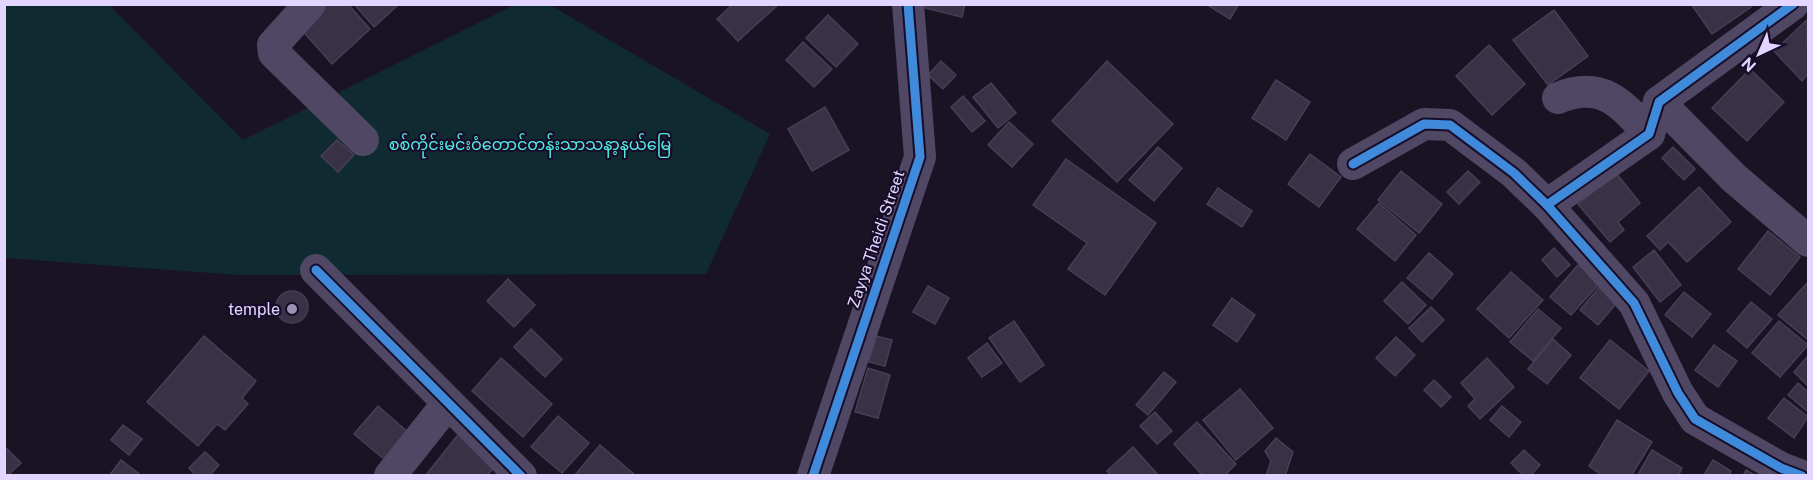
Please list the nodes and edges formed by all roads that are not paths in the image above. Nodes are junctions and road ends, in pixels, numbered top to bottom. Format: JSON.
{"nodes":[{"id":1,"x":310,"y":4,"type":"edge"},
{"id":2,"x":908,"y":4,"type":"edge"},
{"id":3,"x":1793,"y":4,"type":"edge"},
{"id":4,"x":1558,"y":98,"type":"dead end"},
{"id":5,"x":1659,"y":102,"type":"junction"},
{"id":6,"x":1649,"y":134,"type":"junction"},
{"id":7,"x":363,"y":140,"type":"dead end"},
{"id":8,"x":1353,"y":164,"type":"dead end"},
{"id":9,"x":1547,"y":205,"type":"junction"},
{"id":10,"x":1809,"y":241,"type":"edge"},
{"id":11,"x":315,"y":270,"type":"dead end"},
{"id":12,"x":448,"y":403,"type":"junction"},
{"id":13,"x":390,"y":476,"type":"edge"},
{"id":14,"x":521,"y":476,"type":"edge"},
{"id":15,"x":813,"y":476,"type":"edge"},
{"id":16,"x":1802,"y":476,"type":"edge"}],
"edges":[{"from":1,"to":7,"type":"street"},
{"from":2,"to":15,"type":"street","name":"Zayya Theidi Street"},
{"from":3,"to":5,"type":"street"},
{"from":4,"to":6,"type":"street"},
{"from":5,"to":6,"type":"street"},
{"from":5,"to":10,"type":"street"},
{"from":6,"to":9,"type":"street"},
{"from":8,"to":9,"type":"street"},
{"from":9,"to":16,"type":"street"},
{"from":11,"to":12,"type":"street"},
{"from":12,"to":13,"type":"street"},
{"from":12,"to":14,"type":"street"}]}
